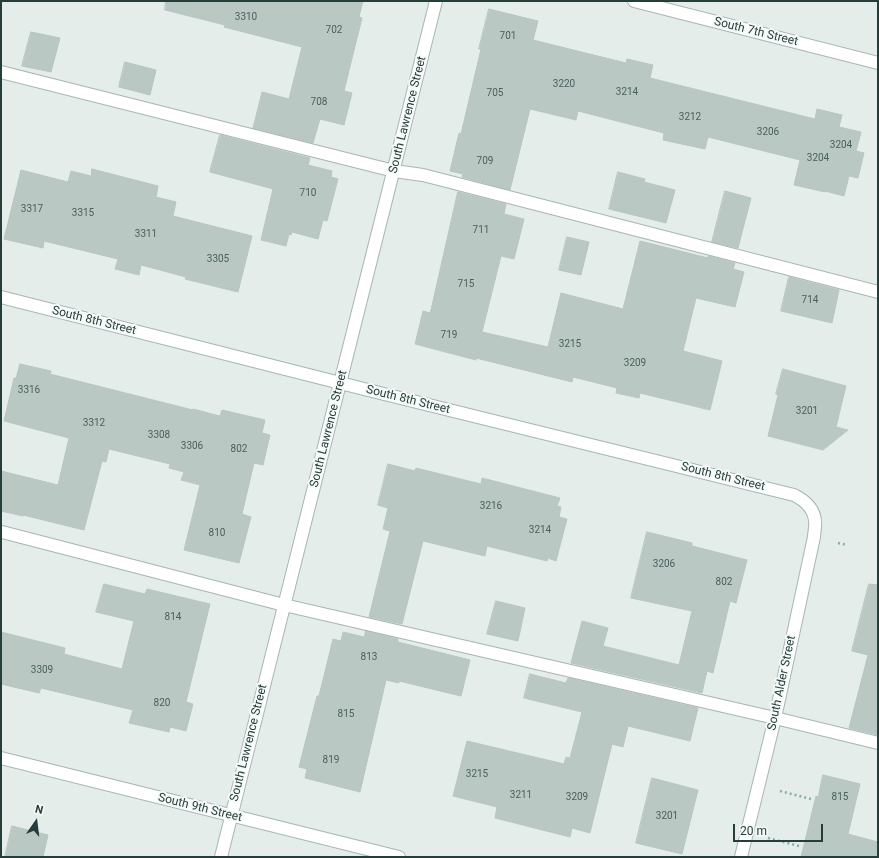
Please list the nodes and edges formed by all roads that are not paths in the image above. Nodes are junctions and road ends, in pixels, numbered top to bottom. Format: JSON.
{"nodes":[{"id":1,"x":436,"y":1,"type":"edge"},
{"id":2,"x":634,"y":1,"type":"edge"},
{"id":3,"x":878,"y":63,"type":"edge"},
{"id":4,"x":1,"y":72,"type":"edge"},
{"id":5,"x":394,"y":171,"type":"junction"},
{"id":6,"x":878,"y":292,"type":"edge"},
{"id":7,"x":1,"y":297,"type":"edge"},
{"id":8,"x":340,"y":383,"type":"junction"},
{"id":9,"x":812,"y":509,"type":"joint"},
{"id":10,"x":2,"y":532,"type":"edge"},
{"id":11,"x":284,"y":605,"type":"junction"},
{"id":12,"x":775,"y":718,"type":"junction"},
{"id":13,"x":878,"y":743,"type":"edge"},
{"id":14,"x":1,"y":758,"type":"edge"},
{"id":15,"x":231,"y":816,"type":"junction"},
{"id":16,"x":221,"y":857,"type":"edge"},
{"id":17,"x":399,"y":857,"type":"edge"},
{"id":18,"x":741,"y":857,"type":"edge"}],
"edges":[{"from":1,"to":5,"type":"street","name":"South Lawrence Street"},
{"from":2,"to":3,"type":"street","name":"South 7th Street"},
{"from":4,"to":5,"type":"street"},
{"from":5,"to":6,"type":"street"},
{"from":5,"to":8,"type":"street","name":"South Lawrence Street"},
{"from":7,"to":8,"type":"street","name":"South 8th Street"},
{"from":8,"to":9,"type":"street","name":"South 8th Street"},
{"from":8,"to":11,"type":"street","name":"South Lawrence Street"},
{"from":9,"to":12,"type":"street","name":"South Alder Street"},
{"from":10,"to":11,"type":"street"},
{"from":11,"to":12,"type":"street"},
{"from":11,"to":15,"type":"street","name":"South Lawrence Street"},
{"from":12,"to":13,"type":"street"},
{"from":12,"to":18,"type":"street","name":"South Alder Street"},
{"from":14,"to":15,"type":"street","name":"South 9th Street"},
{"from":15,"to":16,"type":"street","name":"South Lawrence Street"},
{"from":15,"to":17,"type":"street","name":"South 9th Street"}]}
